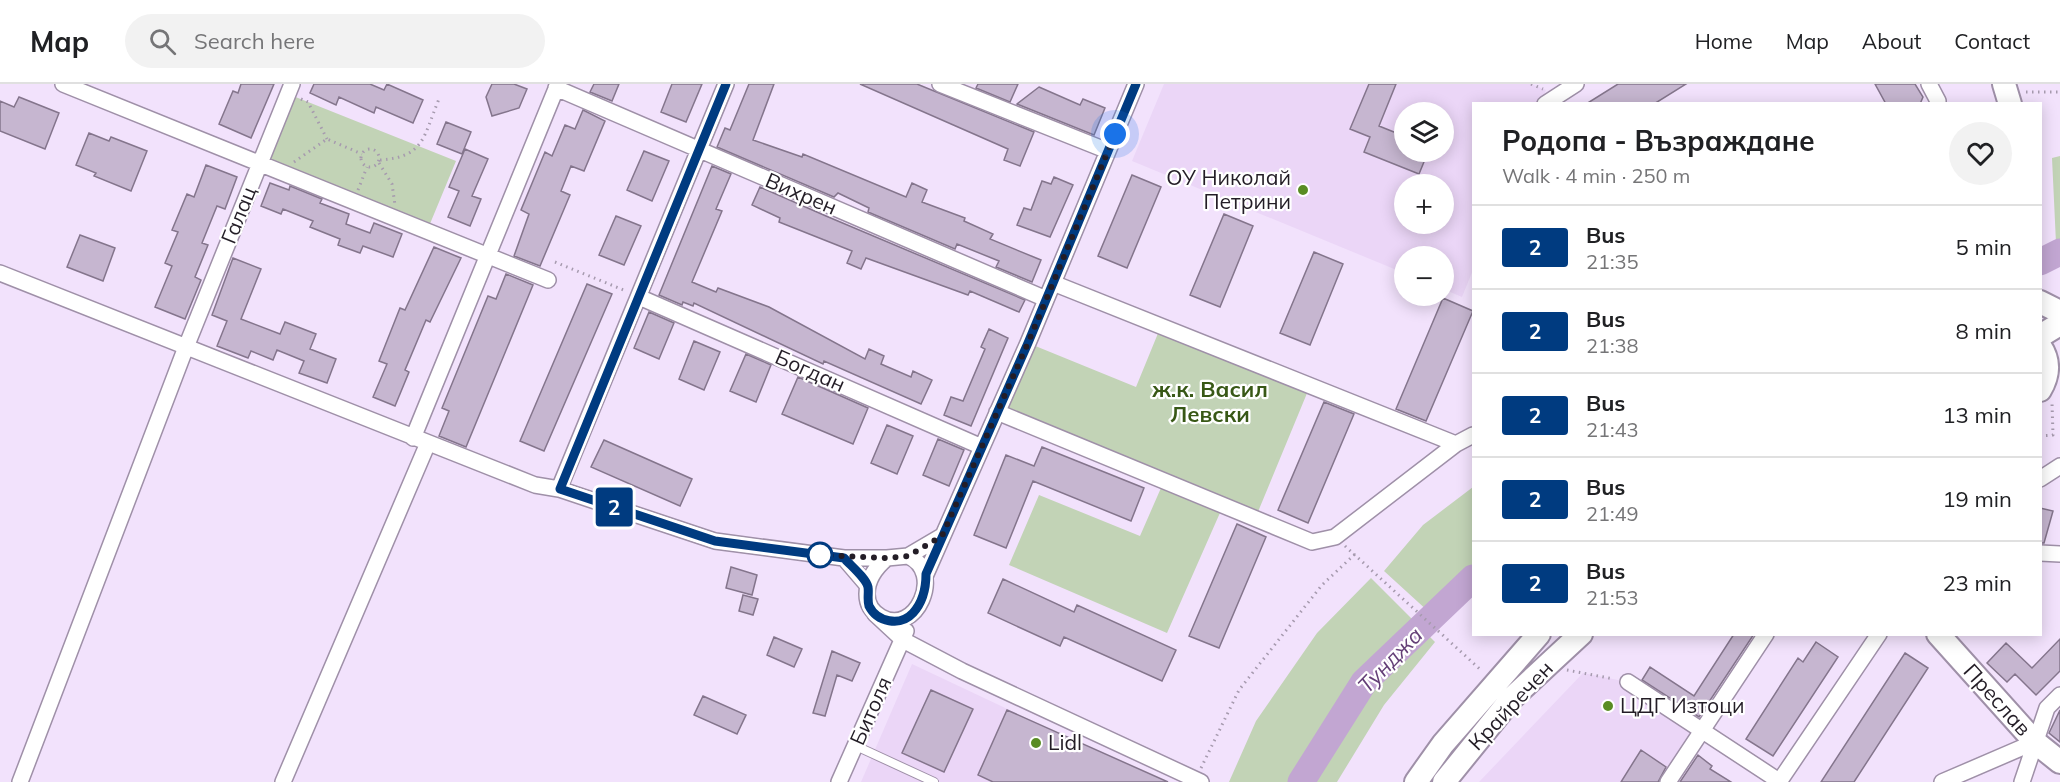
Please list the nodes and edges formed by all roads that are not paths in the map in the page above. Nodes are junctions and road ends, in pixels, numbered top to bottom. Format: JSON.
{"nodes":[{"id":1,"x":63,"y":84,"type":"edge"},
{"id":2,"x":726,"y":84,"type":"edge"},
{"id":3,"x":940,"y":84,"type":"edge"},
{"id":4,"x":1136,"y":84,"type":"edge"},
{"id":5,"x":1576,"y":84,"type":"edge"},
{"id":6,"x":1929,"y":84,"type":"edge"},
{"id":7,"x":557,"y":86,"type":"edge"},
{"id":8,"x":290,"y":89,"type":"edge"},
{"id":9,"x":1548,"y":102,"type":"edge"},
{"id":10,"x":1938,"y":102,"type":"edge"},
{"id":11,"x":699,"y":150,"type":"junction"},
{"id":12,"x":1108,"y":151,"type":"junction"},
{"id":13,"x":260,"y":164,"type":"junction"},
{"id":14,"x":487,"y":256,"type":"junction"},
{"id":15,"x":0,"y":273,"type":"edge"},
{"id":16,"x":548,"y":280,"type":"dead end"},
{"id":17,"x":1053,"y":283,"type":"junction"},
{"id":18,"x":639,"y":297,"type":"junction"},
{"id":19,"x":1046,"y":299,"type":"junction"},
{"id":20,"x":2042,"y":303,"type":"edge"},
{"id":21,"x":2060,"y":312,"type":"edge"},
{"id":22,"x":2060,"y":324,"type":"edge"},
{"id":23,"x":2042,"y":335,"type":"edge"},
{"id":24,"x":186,"y":347,"type":"junction"},
{"id":25,"x":2042,"y":348,"type":"edge"},
{"id":26,"x":2054,"y":360,"type":"edge"},
{"id":27,"x":2046,"y":392,"type":"edge"},
{"id":28,"x":998,"y":412,"type":"junction"},
{"id":29,"x":1472,"y":436,"type":"edge"},
{"id":30,"x":413,"y":438,"type":"junction"},
{"id":31,"x":428,"y":443,"type":"junction"},
{"id":32,"x":1456,"y":444,"type":"junction"},
{"id":33,"x":982,"y":447,"type":"junction"},
{"id":34,"x":2060,"y":466,"type":"edge"},
{"id":35,"x":2042,"y":478,"type":"edge"},
{"id":36,"x":560,"y":489,"type":"junction"},
{"id":37,"x":942,"y":536,"type":"junction"},
{"id":38,"x":2042,"y":553,"type":"edge"},
{"id":39,"x":2060,"y":554,"type":"edge"},
{"id":40,"x":908,"y":556,"type":"junction"},
{"id":41,"x":844,"y":558,"type":"junction"},
{"id":42,"x":887,"y":558,"type":"junction"},
{"id":43,"x":926,"y":574,"type":"junction"},
{"id":44,"x":868,"y":586,"type":"junction"},
{"id":45,"x":875,"y":614,"type":"junction"},
{"id":46,"x":910,"y":616,"type":"junction"},
{"id":47,"x":1537,"y":636,"type":"edge"},
{"id":48,"x":1579,"y":636,"type":"edge"},
{"id":49,"x":1765,"y":636,"type":"edge"},
{"id":50,"x":1878,"y":636,"type":"edge"},
{"id":51,"x":1940,"y":636,"type":"edge"},
{"id":52,"x":903,"y":640,"type":"junction"},
{"id":53,"x":1628,"y":682,"type":"road end"},
{"id":54,"x":2060,"y":695,"type":"edge"},
{"id":55,"x":1702,"y":731,"type":"junction"},
{"id":56,"x":2035,"y":742,"type":"junction"},
{"id":57,"x":856,"y":746,"type":"junction"},
{"id":58,"x":2060,"y":762,"type":"edge"},
{"id":59,"x":1175,"y":777,"type":"edge"},
{"id":60,"x":1198,"y":781,"type":"edge"},
{"id":61,"x":20,"y":782,"type":"edge"},
{"id":62,"x":283,"y":782,"type":"edge"},
{"id":63,"x":840,"y":782,"type":"edge"},
{"id":64,"x":934,"y":782,"type":"edge"},
{"id":65,"x":1416,"y":782,"type":"edge"},
{"id":66,"x":1444,"y":782,"type":"edge"},
{"id":67,"x":1668,"y":782,"type":"edge"},
{"id":68,"x":1779,"y":782,"type":"edge"},
{"id":69,"x":1942,"y":782,"type":"edge"},
{"id":70,"x":2022,"y":782,"type":"edge"}],
"edges":[{"from":1,"to":13,"type":"street"},
{"from":2,"to":11,"type":"street"},
{"from":3,"to":12,"type":"street"},
{"from":4,"to":12,"type":"street"},
{"from":5,"to":9,"type":"street"},
{"from":6,"to":10,"type":"street"},
{"from":7,"to":11,"type":"street","name":"Вихрен"},
{"from":7,"to":14,"type":"street"},
{"from":8,"to":13,"type":"street","name":"Галац"},
{"from":11,"to":18,"type":"street"},
{"from":11,"to":19,"type":"street","name":"Вихрен"},
{"from":12,"to":17,"type":"street"},
{"from":13,"to":14,"type":"street"},
{"from":13,"to":24,"type":"street","name":"Галац"},
{"from":14,"to":16,"type":"street"},
{"from":14,"to":30,"type":"street"},
{"from":15,"to":24,"type":"street"},
{"from":17,"to":19,"type":"street"},
{"from":17,"to":32,"type":"street"},
{"from":18,"to":33,"type":"street","name":"Богдан"},
{"from":18,"to":36,"type":"street"},
{"from":19,"to":28,"type":"street"},
{"from":20,"to":21,"type":"street"},
{"from":22,"to":23,"type":"street"},
{"from":24,"to":30,"type":"street"},
{"from":24,"to":61,"type":"street","name":"Галац"},
{"from":25,"to":26,"type":"street"},
{"from":26,"to":27,"type":"street"},
{"from":28,"to":32,"type":"street"},
{"from":28,"to":33,"type":"street"},
{"from":29,"to":32,"type":"street"},
{"from":30,"to":31,"type":"street"},
{"from":31,"to":36,"type":"street"},
{"from":31,"to":62,"type":"street"},
{"from":33,"to":37,"type":"street"},
{"from":34,"to":35,"type":"street"},
{"from":36,"to":41,"type":"street"},
{"from":37,"to":40,"type":"street"},
{"from":37,"to":43,"type":"street"},
{"from":38,"to":39,"type":"street"},
{"from":40,"to":42,"type":"street"},
{"from":40,"to":43,"type":"street"},
{"from":41,"to":42,"type":"street"},
{"from":41,"to":44,"type":"street"},
{"from":42,"to":44,"type":"street"},
{"from":43,"to":46,"type":"street"},
{"from":44,"to":45,"type":"street"},
{"from":45,"to":46,"type":"street"},
{"from":45,"to":52,"type":"street"},
{"from":46,"to":52,"type":"street","name":"Битоля"},
{"from":47,"to":65,"type":"street","name":"Крайречен"},
{"from":48,"to":66,"type":"street","name":"Крайречен"},
{"from":49,"to":55,"type":"street"},
{"from":50,"to":68,"type":"street"},
{"from":51,"to":56,"type":"street","name":"Преслав"},
{"from":52,"to":57,"type":"street","name":"Битоля"},
{"from":52,"to":59,"type":"street"},
{"from":53,"to":55,"type":"street"},
{"from":54,"to":56,"type":"street"},
{"from":55,"to":67,"type":"street"},
{"from":55,"to":68,"type":"street"},
{"from":56,"to":58,"type":"street","name":"Преслав"},
{"from":56,"to":69,"type":"street"},
{"from":56,"to":70,"type":"street"},
{"from":57,"to":63,"type":"street","name":"Битоля"},
{"from":57,"to":64,"type":"lane"},
{"from":59,"to":60,"type":"street"}]}
